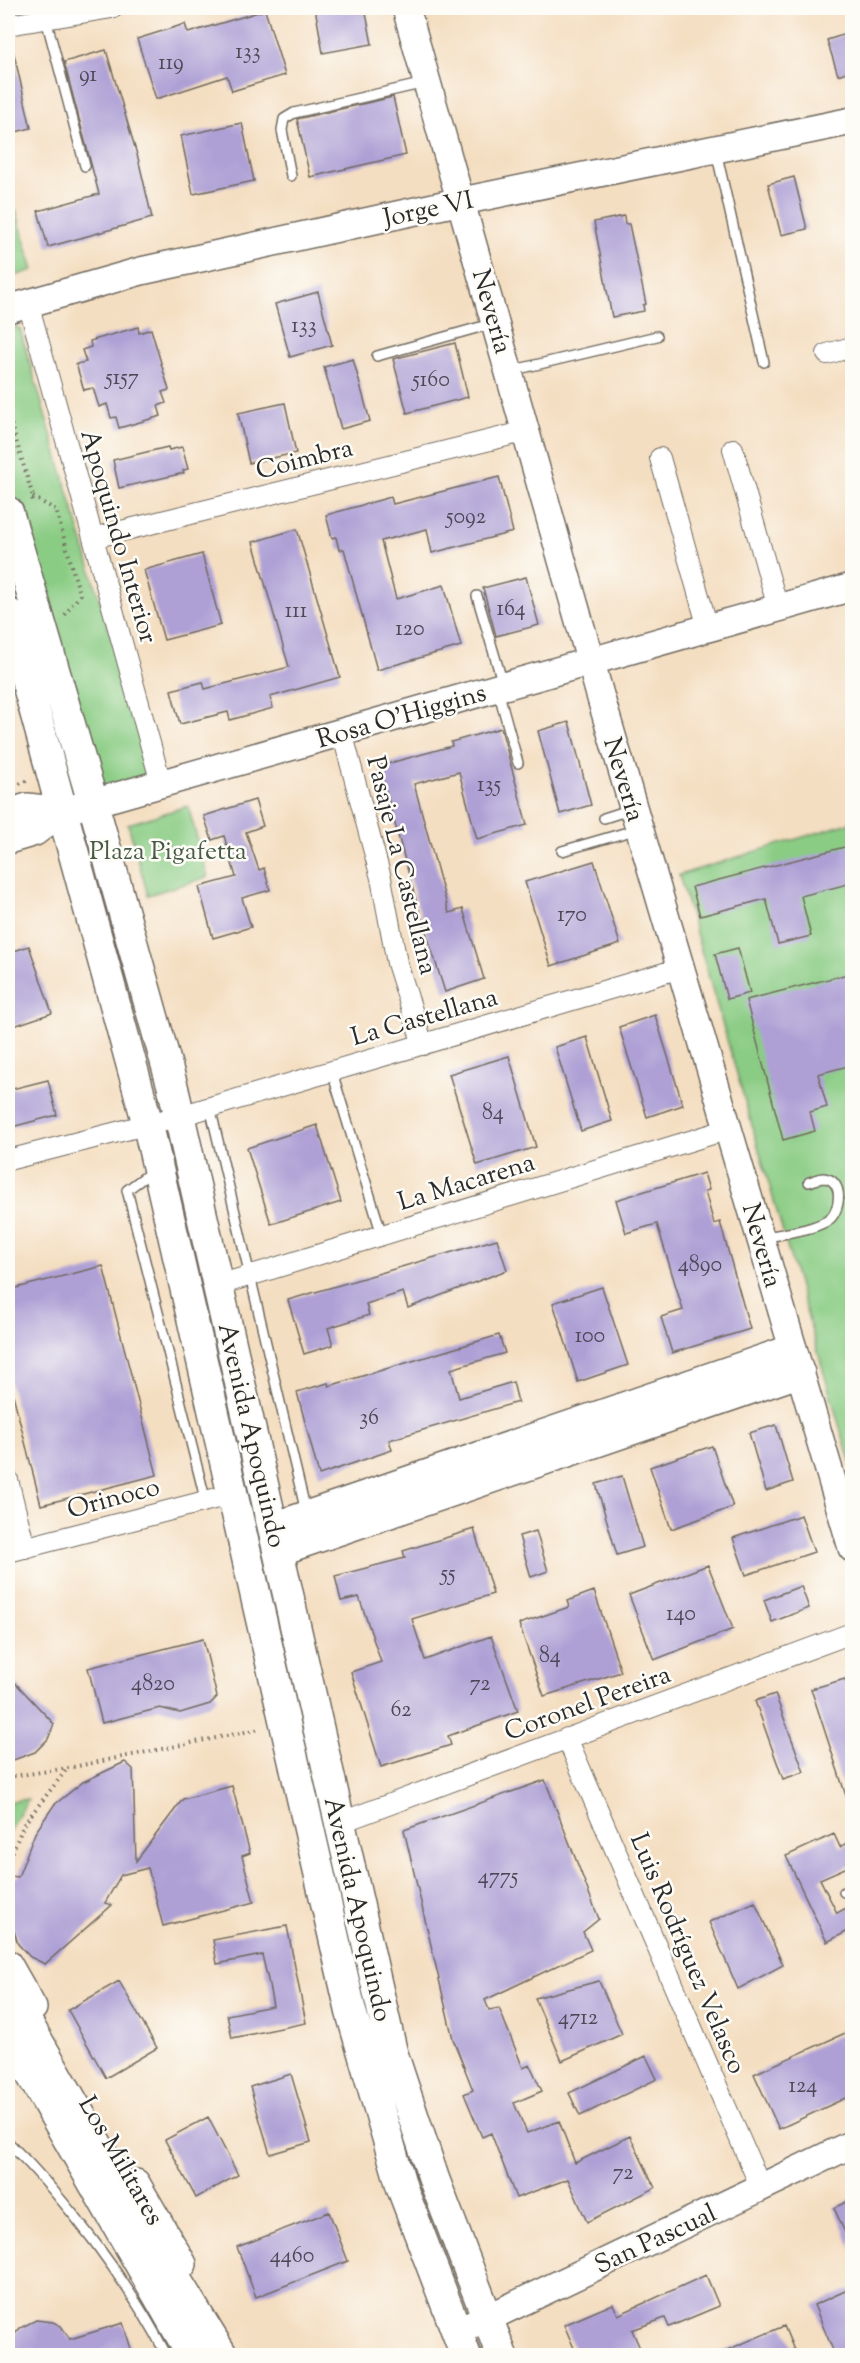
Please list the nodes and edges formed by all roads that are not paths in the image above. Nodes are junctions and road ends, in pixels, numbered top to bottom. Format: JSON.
{"nodes":[{"id":1,"x":112,"y":8,"type":"edge"},
{"id":2,"x":406,"y":8,"type":"edge"},
{"id":3,"x":46,"y":19,"type":"junction"},
{"id":4,"x":8,"y":25,"type":"edge"},
{"id":5,"x":427,"y":83,"type":"junction"},
{"id":6,"x":852,"y":121,"type":"edge"},
{"id":7,"x":715,"y":149,"type":"junction"},
{"id":8,"x":84,"y":166,"type":"dead end"},
{"id":9,"x":291,"y":176,"type":"dead end"},
{"id":10,"x":462,"y":201,"type":"junction"},
{"id":11,"x":18,"y":306,"type":"edge"},
{"id":12,"x":496,"y":323,"type":"junction"},
{"id":13,"x":657,"y":336,"type":"dead end"},
{"id":14,"x":852,"y":347,"type":"edge"},
{"id":15,"x":827,"y":354,"type":"dead end"},
{"id":16,"x":377,"y":356,"type":"dead end"},
{"id":17,"x":764,"y":362,"type":"dead end"},
{"id":18,"x":510,"y":371,"type":"junction"},
{"id":19,"x":527,"y":431,"type":"junction"},
{"id":20,"x":733,"y":449,"type":"dead end"},
{"id":21,"x":660,"y":458,"type":"dead end"},
{"id":22,"x":8,"y":512,"type":"edge"},
{"id":23,"x":93,"y":538,"type":"junction"},
{"id":24,"x":852,"y":587,"type":"edge"},
{"id":25,"x":477,"y":596,"type":"dead end"},
{"id":26,"x":778,"y":608,"type":"junction"},
{"id":27,"x":8,"y":613,"type":"edge"},
{"id":28,"x":708,"y":628,"type":"junction"},
{"id":29,"x":591,"y":662,"type":"junction"},
{"id":30,"x":501,"y":687,"type":"junction"},
{"id":31,"x":342,"y":732,"type":"junction"},
{"id":32,"x":518,"y":763,"type":"dead end"},
{"id":33,"x":161,"y":783,"type":"junction"},
{"id":34,"x":93,"y":803,"type":"junction"},
{"id":35,"x":62,"y":811,"type":"junction"},
{"id":36,"x":8,"y":813,"type":"edge"},
{"id":37,"x":604,"y":818,"type":"dead end"},
{"id":38,"x":637,"y":818,"type":"junction"},
{"id":39,"x":8,"y":840,"type":"edge"},
{"id":40,"x":562,"y":851,"type":"dead end"},
{"id":41,"x":681,"y":969,"type":"junction"},
{"id":42,"x":423,"y":1045,"type":"junction"},
{"id":43,"x":332,"y":1072,"type":"junction"},
{"id":44,"x":210,"y":1107,"type":"junction"},
{"id":45,"x":180,"y":1116,"type":"junction"},
{"id":46,"x":148,"y":1125,"type":"junction"},
{"id":47,"x":729,"y":1129,"type":"junction"},
{"id":48,"x":8,"y":1160,"type":"edge"},
{"id":49,"x":809,"y":1182,"type":"dead end"},
{"id":50,"x":382,"y":1235,"type":"junction"},
{"id":51,"x":760,"y":1239,"type":"junction"},
{"id":52,"x":251,"y":1275,"type":"junction"},
{"id":53,"x":219,"y":1285,"type":"junction"},
{"id":54,"x":797,"y":1361,"type":"junction"},
{"id":55,"x":8,"y":1480,"type":"edge"},
{"id":56,"x":219,"y":1498,"type":"junction"},
{"id":57,"x":309,"y":1527,"type":"junction"},
{"id":58,"x":277,"y":1539,"type":"junction"},
{"id":59,"x":852,"y":1548,"type":"edge"},
{"id":60,"x":16,"y":1550,"type":"edge"},
{"id":61,"x":852,"y":1633,"type":"edge"},
{"id":62,"x":567,"y":1738,"type":"junction"},
{"id":63,"x":339,"y":1823,"type":"junction"},
{"id":64,"x":8,"y":1964,"type":"edge"},
{"id":65,"x":8,"y":1992,"type":"edge"},
{"id":66,"x":8,"y":2037,"type":"edge"},
{"id":67,"x":8,"y":2142,"type":"edge"},
{"id":68,"x":852,"y":2144,"type":"edge"},
{"id":69,"x":760,"y":2188,"type":"junction"},
{"id":70,"x":488,"y":2318,"type":"junction"},
{"id":71,"x":461,"y":2343,"type":"edge"},
{"id":72,"x":167,"y":2355,"type":"edge"},
{"id":73,"x":191,"y":2355,"type":"edge"},
{"id":74,"x":221,"y":2355,"type":"edge"},
{"id":75,"x":237,"y":2355,"type":"edge"},
{"id":76,"x":502,"y":2355,"type":"edge"}],
"edges":[{"from":1,"to":3,"type":"street"},
{"from":2,"to":5,"type":"street","name":"Nevería"},
{"from":3,"to":4,"type":"street"},
{"from":3,"to":8,"type":"lane"},
{"from":5,"to":9,"type":"lane"},
{"from":5,"to":10,"type":"street","name":"Nevería"},
{"from":6,"to":7,"type":"street","name":"Jorge VI"},
{"from":7,"to":10,"type":"street","name":"Jorge VI"},
{"from":7,"to":17,"type":"lane"},
{"from":10,"to":11,"type":"street","name":"Jorge VI"},
{"from":10,"to":12,"type":"street","name":"Nevería"},
{"from":11,"to":23,"type":"street","name":"Apoquindo Interior"},
{"from":12,"to":16,"type":"lane"},
{"from":12,"to":18,"type":"street","name":"Nevería"},
{"from":13,"to":18,"type":"lane"},
{"from":14,"to":15,"type":"street"},
{"from":18,"to":19,"type":"street","name":"Nevería"},
{"from":19,"to":23,"type":"street","name":"Coimbra"},
{"from":19,"to":29,"type":"street","name":"Nevería"},
{"from":20,"to":26,"type":"street"},
{"from":21,"to":28,"type":"street"},
{"from":22,"to":34,"type":"main road","name":"Avenida Apoquindo"},
{"from":23,"to":33,"type":"street","name":"Apoquindo Interior"},
{"from":24,"to":26,"type":"street","name":"Rosa O'Higgins"},
{"from":25,"to":30,"type":"lane"},
{"from":26,"to":28,"type":"street","name":"Rosa O'Higgins"},
{"from":27,"to":35,"type":"main road","name":"Avenida Apoquindo"},
{"from":28,"to":29,"type":"street","name":"Rosa O'Higgins"},
{"from":29,"to":30,"type":"street","name":"Rosa O'Higgins"},
{"from":29,"to":38,"type":"street","name":"Nevería"},
{"from":30,"to":31,"type":"street","name":"Rosa O'Higgins"},
{"from":30,"to":32,"type":"lane"},
{"from":31,"to":33,"type":"street","name":"Rosa O'Higgins"},
{"from":31,"to":42,"type":"street","name":"Pasaje La Castellana"},
{"from":33,"to":34,"type":"street","name":"Rosa O'Higgins"},
{"from":34,"to":35,"type":"street","name":"Rosa O'Higgins"},
{"from":34,"to":45,"type":"main road","name":"Avenida Apoquindo"},
{"from":35,"to":36,"type":"street"},
{"from":35,"to":39,"type":"street"},
{"from":35,"to":46,"type":"main road","name":"Avenida Apoquindo"},
{"from":37,"to":38,"type":"lane"},
{"from":38,"to":40,"type":"lane"},
{"from":38,"to":41,"type":"street","name":"Nevería"},
{"from":41,"to":42,"type":"street","name":"La Castellana"},
{"from":41,"to":47,"type":"street","name":"Nevería"},
{"from":42,"to":43,"type":"street","name":"La Castellana"},
{"from":43,"to":44,"type":"street","name":"La Castellana"},
{"from":43,"to":50,"type":"lane"},
{"from":44,"to":45,"type":"street","name":"La Castellana"},
{"from":44,"to":52,"type":"lane"},
{"from":45,"to":46,"type":"street","name":"La Castellana"},
{"from":45,"to":53,"type":"main road","name":"Avenida Apoquindo"},
{"from":46,"to":48,"type":"street","name":"La Castellana"},
{"from":46,"to":56,"type":"main road","name":"Avenida Apoquindo"},
{"from":47,"to":50,"type":"street","name":"La Macarena"},
{"from":47,"to":51,"type":"street","name":"Nevería"},
{"from":49,"to":51,"type":"lane"},
{"from":50,"to":52,"type":"street","name":"La Macarena"},
{"from":51,"to":54,"type":"street","name":"Nevería"},
{"from":52,"to":53,"type":"street","name":"La Macarena"},
{"from":52,"to":57,"type":"lane"},
{"from":53,"to":58,"type":"main road","name":"Avenida Apoquindo"},
{"from":54,"to":57,"type":"street"},
{"from":54,"to":59,"type":"street","name":"Nevería"},
{"from":55,"to":60,"type":"street"},
{"from":56,"to":60,"type":"street","name":"Orinoco"},
{"from":56,"to":71,"type":"main road","name":"Avenida Apoquindo"},
{"from":57,"to":58,"type":"street"},
{"from":58,"to":63,"type":"main road","name":"Avenida Apoquindo"},
{"from":61,"to":62,"type":"street","name":"Coronel Pereira"},
{"from":62,"to":63,"type":"street","name":"Coronel Pereira"},
{"from":62,"to":69,"type":"street","name":"Luis Rodríguez Velasco"},
{"from":63,"to":70,"type":"main road","name":"Avenida Apoquindo"},
{"from":64,"to":75,"type":"street","name":"Los Militares"},
{"from":65,"to":74,"type":"highway"},
{"from":66,"to":73,"type":"street","name":"Los Militares"},
{"from":67,"to":72,"type":"lane"},
{"from":68,"to":69,"type":"street","name":"San Pascual"},
{"from":69,"to":70,"type":"street","name":"San Pascual"},
{"from":70,"to":71,"type":"street","name":"San Pascual"},
{"from":70,"to":76,"type":"main road","name":"Avenida Apoquindo"}]}
